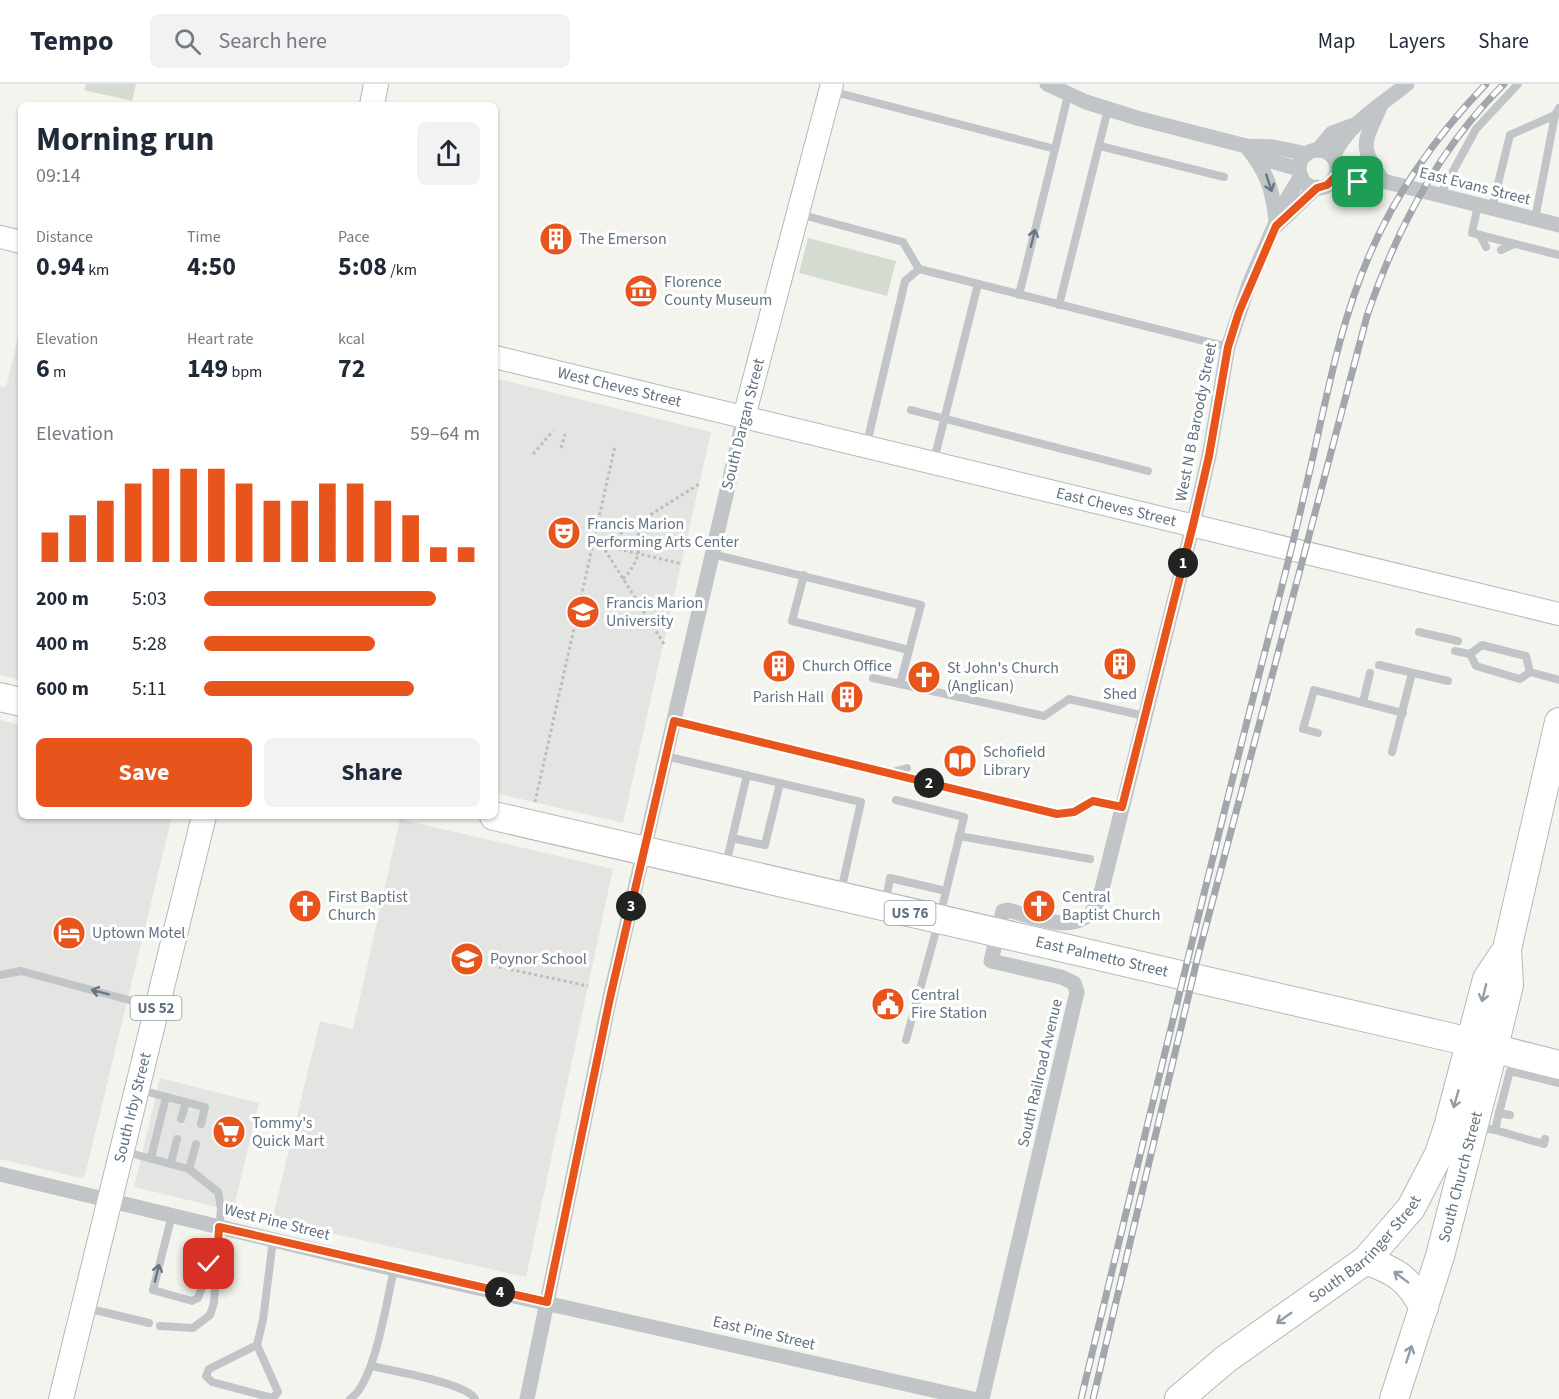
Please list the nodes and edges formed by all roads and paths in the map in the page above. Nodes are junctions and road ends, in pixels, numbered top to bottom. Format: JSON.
{"nodes":[{"id":1,"x":376,"y":84,"type":"edge"},
{"id":2,"x":1047,"y":84,"type":"edge"},
{"id":3,"x":1407,"y":84,"type":"edge"},
{"id":4,"x":1518,"y":84,"type":"edge"},
{"id":5,"x":831,"y":87,"type":"edge"},
{"id":6,"x":1068,"y":95,"type":"junction"},
{"id":7,"x":373,"y":102,"type":"edge"},
{"id":8,"x":1381,"y":105,"type":"junction"},
{"id":9,"x":1108,"y":109,"type":"junction"},
{"id":10,"x":1557,"y":111,"type":"edge"},
{"id":11,"x":1355,"y":125,"type":"junction"},
{"id":12,"x":1100,"y":146,"type":"junction"},
{"id":13,"x":1246,"y":146,"type":"junction"},
{"id":14,"x":1055,"y":149,"type":"junction"},
{"id":15,"x":1313,"y":152,"type":"junction"},
{"id":16,"x":1334,"y":159,"type":"junction"},
{"id":17,"x":1300,"y":172,"type":"junction"},
{"id":18,"x":1224,"y":177,"type":"dead end"},
{"id":19,"x":1334,"y":178,"type":"junction"},
{"id":20,"x":1383,"y":181,"type":"junction"},
{"id":21,"x":1317,"y":188,"type":"junction"},
{"id":22,"x":1440,"y":195,"type":"junction"},
{"id":23,"x":1485,"y":206,"type":"junction"},
{"id":24,"x":797,"y":214,"type":"junction"},
{"id":25,"x":1534,"y":219,"type":"junction"},
{"id":26,"x":1559,"y":225,"type":"edge"},
{"id":27,"x":1276,"y":226,"type":"junction"},
{"id":28,"x":1480,"y":235,"type":"junction"},
{"id":29,"x":0,"y":237,"type":"edge"},
{"id":30,"x":18,"y":241,"type":"edge"},
{"id":31,"x":1514,"y":244,"type":"junction"},
{"id":32,"x":1486,"y":247,"type":"dead end"},
{"id":33,"x":1501,"y":250,"type":"dead end"},
{"id":34,"x":1559,"y":255,"type":"edge"},
{"id":35,"x":919,"y":269,"type":"junction"},
{"id":36,"x":978,"y":284,"type":"junction"},
{"id":37,"x":1020,"y":295,"type":"junction"},
{"id":38,"x":1059,"y":305,"type":"junction"},
{"id":39,"x":1228,"y":347,"type":"junction"},
{"id":40,"x":498,"y":358,"type":"edge"},
{"id":41,"x":911,"y":410,"type":"dead end"},
{"id":42,"x":744,"y":417,"type":"junction"},
{"id":43,"x":945,"y":419,"type":"junction"},
{"id":44,"x":553,"y":431,"type":"dead end"},
{"id":45,"x":565,"y":434,"type":"dead end"},
{"id":46,"x":615,"y":446,"type":"dead end"},
{"id":47,"x":866,"y":447,"type":"junction"},
{"id":48,"x":561,"y":448,"type":"dead end"},
{"id":49,"x":533,"y":454,"type":"dead end"},
{"id":50,"x":934,"y":463,"type":"junction"},
{"id":51,"x":1148,"y":471,"type":"dead end"},
{"id":52,"x":701,"y":483,"type":"dead end"},
{"id":53,"x":636,"y":524,"type":"junction"},
{"id":54,"x":1193,"y":525,"type":"junction"},
{"id":55,"x":591,"y":542,"type":"junction"},
{"id":56,"x":602,"y":545,"type":"junction"},
{"id":57,"x":638,"y":554,"type":"junction"},
{"id":58,"x":712,"y":554,"type":"junction"},
{"id":59,"x":682,"y":564,"type":"dead end"},
{"id":60,"x":804,"y":575,"type":"junction"},
{"id":61,"x":623,"y":579,"type":"junction"},
{"id":62,"x":1559,"y":615,"type":"edge"},
{"id":63,"x":1419,"y":632,"type":"dead end"},
{"id":64,"x":1458,"y":641,"type":"dead end"},
{"id":65,"x":664,"y":645,"type":"dead end"},
{"id":66,"x":909,"y":650,"type":"junction"},
{"id":67,"x":1455,"y":651,"type":"dead end"},
{"id":68,"x":1470,"y":654,"type":"junction"},
{"id":69,"x":1379,"y":665,"type":"dead end"},
{"id":70,"x":1530,"y":672,"type":"junction"},
{"id":71,"x":1370,"y":673,"type":"dead end"},
{"id":72,"x":1412,"y":673,"type":"junction"},
{"id":73,"x":873,"y":678,"type":"dead end"},
{"id":74,"x":1559,"y":680,"type":"edge"},
{"id":75,"x":1448,"y":681,"type":"dead end"},
{"id":76,"x":900,"y":684,"type":"junction"},
{"id":77,"x":0,"y":697,"type":"edge"},
{"id":78,"x":18,"y":701,"type":"edge"},
{"id":79,"x":1363,"y":702,"type":"junction"},
{"id":80,"x":1402,"y":713,"type":"junction"},
{"id":81,"x":1145,"y":716,"type":"junction"},
{"id":82,"x":674,"y":721,"type":"junction"},
{"id":83,"x":1559,"y":722,"type":"edge"},
{"id":84,"x":1318,"y":733,"type":"dead end"},
{"id":85,"x":1392,"y":752,"type":"dead end"},
{"id":86,"x":666,"y":756,"type":"junction"},
{"id":87,"x":907,"y":768,"type":"dead end"},
{"id":88,"x":923,"y":772,"type":"dead end"},
{"id":89,"x":888,"y":773,"type":"junction"},
{"id":90,"x":747,"y":775,"type":"junction"},
{"id":91,"x":780,"y":783,"type":"junction"},
{"id":92,"x":929,"y":783,"type":"junction"},
{"id":93,"x":896,"y":800,"type":"dead end"},
{"id":94,"x":535,"y":802,"type":"dead end"},
{"id":95,"x":1122,"y":807,"type":"junction"},
{"id":96,"x":498,"y":817,"type":"edge"},
{"id":97,"x":203,"y":819,"type":"edge"},
{"id":98,"x":959,"y":836,"type":"junction"},
{"id":99,"x":732,"y":838,"type":"junction"},
{"id":100,"x":643,"y":852,"type":"junction"},
{"id":101,"x":1090,"y":859,"type":"dead end"},
{"id":102,"x":724,"y":870,"type":"junction"},
{"id":103,"x":946,"y":891,"type":"junction"},
{"id":104,"x":840,"y":897,"type":"junction"},
{"id":105,"x":884,"y":907,"type":"junction"},
{"id":106,"x":939,"y":920,"type":"junction"},
{"id":107,"x":998,"y":933,"type":"junction"},
{"id":108,"x":499,"y":967,"type":"dead end"},
{"id":109,"x":0,"y":975,"type":"edge"},
{"id":110,"x":588,"y":987,"type":"dead end"},
{"id":111,"x":156,"y":1007,"type":"junction"},
{"id":112,"x":906,"y":1040,"type":"dead end"},
{"id":113,"x":1498,"y":1053,"type":"junction"},
{"id":114,"x":1559,"y":1065,"type":"edge"},
{"id":115,"x":1559,"y":1085,"type":"edge"},
{"id":116,"x":136,"y":1089,"type":"junction"},
{"id":117,"x":166,"y":1097,"type":"junction"},
{"id":118,"x":1495,"y":1099,"type":"junction"},
{"id":119,"x":186,"y":1102,"type":"junction"},
{"id":120,"x":1510,"y":1115,"type":"dead end"},
{"id":121,"x":181,"y":1119,"type":"dead end"},
{"id":122,"x":201,"y":1124,"type":"dead end"},
{"id":123,"x":1485,"y":1128,"type":"junction"},
{"id":124,"x":177,"y":1139,"type":"dead end"},
{"id":125,"x":1545,"y":1139,"type":"dead end"},
{"id":126,"x":196,"y":1144,"type":"dead end"},
{"id":127,"x":121,"y":1150,"type":"junction"},
{"id":128,"x":151,"y":1158,"type":"junction"},
{"id":129,"x":171,"y":1163,"type":"junction"},
{"id":130,"x":189,"y":1169,"type":"junction"},
{"id":131,"x":0,"y":1174,"type":"edge"},
{"id":132,"x":108,"y":1200,"type":"junction"},
{"id":133,"x":172,"y":1215,"type":"junction"},
{"id":134,"x":219,"y":1227,"type":"junction"},
{"id":135,"x":273,"y":1240,"type":"junction"},
{"id":136,"x":218,"y":1246,"type":"junction"},
{"id":137,"x":1366,"y":1260,"type":"junction"},
{"id":138,"x":394,"y":1269,"type":"junction"},
{"id":139,"x":547,"y":1302,"type":"junction"},
{"id":140,"x":83,"y":1307,"type":"junction"},
{"id":141,"x":1424,"y":1308,"type":"junction"},
{"id":142,"x":149,"y":1323,"type":"dead end"},
{"id":143,"x":160,"y":1326,"type":"dead end"},
{"id":144,"x":257,"y":1345,"type":"junction"},
{"id":145,"x":372,"y":1366,"type":"junction"},
{"id":146,"x":357,"y":1398,"type":"edge"},
{"id":147,"x":61,"y":1399,"type":"edge"},
{"id":148,"x":476,"y":1399,"type":"edge"},
{"id":149,"x":527,"y":1399,"type":"edge"},
{"id":150,"x":973,"y":1399,"type":"edge"},
{"id":151,"x":982,"y":1399,"type":"edge"},
{"id":152,"x":1179,"y":1399,"type":"edge"},
{"id":153,"x":1394,"y":1399,"type":"edge"}],
"edges":[{"from":1,"to":7,"type":"main road"},
{"from":2,"to":6,"type":"street"},
{"from":3,"to":8,"type":"street"},
{"from":4,"to":22,"type":"lane"},
{"from":5,"to":14,"type":"lane"},
{"from":5,"to":24,"type":"main road","name":"South Dargan Street"},
{"from":6,"to":9,"type":"street"},
{"from":6,"to":14,"type":"lane"},
{"from":8,"to":11,"type":"street"},
{"from":8,"to":20,"type":"street"},
{"from":9,"to":12,"type":"lane"},
{"from":9,"to":13,"type":"street"},
{"from":10,"to":23,"type":"lane"},
{"from":10,"to":25,"type":"lane"},
{"from":11,"to":15,"type":"street"},
{"from":11,"to":16,"type":"street"},
{"from":12,"to":18,"type":"lane"},
{"from":12,"to":38,"type":"lane"},
{"from":13,"to":15,"type":"street"},
{"from":13,"to":17,"type":"street"},
{"from":13,"to":27,"type":"street","one_way":true},
{"from":37,"to":14,"type":"lane","one_way":true},
{"from":15,"to":16,"type":"street"},
{"from":15,"to":17,"type":"street"},
{"from":16,"to":19,"type":"street"},
{"from":16,"to":20,"type":"street","name":"East Evans Street"},
{"from":17,"to":21,"type":"street"},
{"from":17,"to":27,"type":"street","name":"West N B Baroody Street"},
{"from":19,"to":20,"type":"street","name":"East Evans Street"},
{"from":19,"to":21,"type":"street"},
{"from":20,"to":22,"type":"street","name":"East Evans Street"},
{"from":21,"to":27,"type":"street","name":"West N B Baroody Street"},
{"from":22,"to":23,"type":"street","name":"East Evans Street"},
{"from":23,"to":25,"type":"street","name":"East Evans Street"},
{"from":23,"to":28,"type":"lane"},
{"from":24,"to":35,"type":"lane"},
{"from":24,"to":42,"type":"main road","name":"South Dargan Street"},
{"from":25,"to":26,"type":"street","name":"East Evans Street"},
{"from":27,"to":39,"type":"street","name":"West N B Baroody Street"},
{"from":28,"to":31,"type":"lane"},
{"from":28,"to":32,"type":"lane"},
{"from":29,"to":30,"type":"main road"},
{"from":31,"to":33,"type":"lane"},
{"from":31,"to":34,"type":"lane"},
{"from":35,"to":36,"type":"lane"},
{"from":35,"to":47,"type":"lane"},
{"from":36,"to":37,"type":"lane"},
{"from":36,"to":43,"type":"lane"},
{"from":37,"to":38,"type":"lane"},
{"from":38,"to":39,"type":"lane"},
{"from":39,"to":54,"type":"street","name":"West N B Baroody Street"},
{"from":40,"to":42,"type":"main road","name":"West Cheves Street"},
{"from":41,"to":43,"type":"lane"},
{"from":42,"to":47,"type":"main road","name":"East Cheves Street"},
{"from":42,"to":58,"type":"street","name":"South Dargan Street"},
{"from":43,"to":50,"type":"lane"},
{"from":43,"to":51,"type":"lane"},
{"from":44,"to":49,"type":"path"},
{"from":45,"to":48,"type":"path"},
{"from":46,"to":55,"type":"path"},
{"from":47,"to":50,"type":"main road","name":"East Cheves Street"},
{"from":50,"to":54,"type":"main road","name":"East Cheves Street"},
{"from":52,"to":53,"type":"path"},
{"from":53,"to":56,"type":"path"},
{"from":53,"to":57,"type":"path"},
{"from":54,"to":62,"type":"main road","name":"East Cheves Street"},
{"from":54,"to":81,"type":"street","name":"South Railroad Avenue"},
{"from":55,"to":56,"type":"path"},
{"from":55,"to":94,"type":"path"},
{"from":56,"to":57,"type":"path"},
{"from":56,"to":61,"type":"path"},
{"from":57,"to":59,"type":"path"},
{"from":57,"to":61,"type":"path"},
{"from":58,"to":60,"type":"lane"},
{"from":58,"to":82,"type":"street","name":"South Dargan Street"},
{"from":60,"to":66,"type":"lane"},
{"from":60,"to":66,"type":"lane"},
{"from":61,"to":65,"type":"path"},
{"from":63,"to":64,"type":"lane"},
{"from":66,"to":76,"type":"lane"},
{"from":67,"to":68,"type":"lane"},
{"from":68,"to":70,"type":"lane"},
{"from":68,"to":70,"type":"lane"},
{"from":69,"to":72,"type":"lane"},
{"from":70,"to":74,"type":"lane"},
{"from":71,"to":79,"type":"lane"},
{"from":72,"to":75,"type":"lane"},
{"from":72,"to":80,"type":"lane"},
{"from":73,"to":76,"type":"lane"},
{"from":76,"to":81,"type":"lane"},
{"from":77,"to":78,"type":"highway"},
{"from":79,"to":80,"type":"lane"},
{"from":79,"to":84,"type":"lane"},
{"from":80,"to":85,"type":"lane"},
{"from":81,"to":95,"type":"street","name":"South Railroad Avenue"},
{"from":82,"to":86,"type":"street","name":"South Dargan Street"},
{"from":82,"to":89,"type":"lane"},
{"from":83,"to":113,"type":"highway","name":"South Church Street"},
{"from":86,"to":90,"type":"lane"},
{"from":86,"to":100,"type":"street","name":"South Dargan Street"},
{"from":87,"to":89,"type":"lane"},
{"from":88,"to":92,"type":"lane"},
{"from":89,"to":92,"type":"lane"},
{"from":90,"to":91,"type":"lane"},
{"from":90,"to":99,"type":"lane"},
{"from":91,"to":99,"type":"lane"},
{"from":91,"to":104,"type":"lane"},
{"from":92,"to":95,"type":"lane"},
{"from":93,"to":98,"type":"lane"},
{"from":95,"to":107,"type":"street","name":"South Railroad Avenue"},
{"from":96,"to":100,"type":"highway","number":"US 76"},
{"from":97,"to":111,"type":"main road","name":"South Irby Street","number":"US 52"},
{"from":98,"to":101,"type":"lane"},
{"from":98,"to":103,"type":"lane"},
{"from":99,"to":102,"type":"lane"},
{"from":100,"to":102,"type":"highway","name":"East Palmetto Street","number":"US 76"},
{"from":100,"to":139,"type":"street","name":"South Dargan Street"},
{"from":102,"to":104,"type":"highway","name":"East Palmetto Street","number":"US 76"},
{"from":103,"to":105,"type":"lane"},
{"from":103,"to":106,"type":"lane"},
{"from":104,"to":105,"type":"highway","name":"East Palmetto Street","number":"US 76"},
{"from":105,"to":106,"type":"highway","name":"East Palmetto Street","number":"US 76"},
{"from":106,"to":107,"type":"highway","name":"East Palmetto Street","number":"US 76"},
{"from":106,"to":112,"type":"lane"},
{"from":107,"to":113,"type":"highway","name":"East Palmetto Street","number":"US 76"},
{"from":107,"to":151,"type":"street","name":"South Railroad Avenue"},
{"from":108,"to":110,"type":"path"},
{"from":111,"to":109,"type":"lane","one_way":true},
{"from":111,"to":116,"type":"main road","name":"South Irby Street","number":"US 52"},
{"from":113,"to":114,"type":"highway","name":"East Palmetto Street","number":"US 76"},
{"from":113,"to":115,"type":"lane"},
{"from":113,"to":118,"type":"highway","name":"South Church Street"},
{"from":113,"to":137,"type":"highway","name":"South Barringer Street","one_way":true},
{"from":116,"to":117,"type":"lane"},
{"from":116,"to":127,"type":"main road","name":"South Irby Street","number":"US 52"},
{"from":117,"to":119,"type":"lane"},
{"from":117,"to":128,"type":"lane"},
{"from":118,"to":120,"type":"lane"},
{"from":118,"to":123,"type":"highway","name":"South Church Street"},
{"from":119,"to":121,"type":"lane"},
{"from":119,"to":122,"type":"lane"},
{"from":123,"to":125,"type":"lane"},
{"from":123,"to":141,"type":"highway","name":"South Church Street"},
{"from":124,"to":129,"type":"lane"},
{"from":126,"to":130,"type":"lane"},
{"from":127,"to":128,"type":"lane"},
{"from":127,"to":132,"type":"main road","name":"South Irby Street","number":"US 52"},
{"from":128,"to":129,"type":"lane"},
{"from":129,"to":130,"type":"lane"},
{"from":130,"to":134,"type":"lane"},
{"from":131,"to":132,"type":"street","name":"West Pine Street"},
{"from":132,"to":133,"type":"street","name":"West Pine Street"},
{"from":132,"to":140,"type":"main road","name":"South Irby Street","number":"US 52"},
{"from":133,"to":134,"type":"street","name":"West Pine Street"},
{"from":136,"to":133,"type":"lane","one_way":true},
{"from":134,"to":135,"type":"street","name":"West Pine Street"},
{"from":134,"to":136,"type":"lane"},
{"from":135,"to":138,"type":"street","name":"West Pine Street"},
{"from":135,"to":144,"type":"lane"},
{"from":136,"to":143,"type":"lane"},
{"from":141,"to":137,"type":"highway","one_way":true},
{"from":137,"to":152,"type":"highway","name":"South Barringer Street","one_way":true},
{"from":138,"to":139,"type":"street","name":"West Pine Street"},
{"from":138,"to":145,"type":"lane"},
{"from":139,"to":149,"type":"street","name":"South Dargan Street"},
{"from":139,"to":150,"type":"street","name":"East Pine Street"},
{"from":140,"to":142,"type":"lane"},
{"from":140,"to":147,"type":"main road","name":"South Irby Street","number":"US 52"},
{"from":153,"to":141,"type":"highway","name":"South Church Street","one_way":true},
{"from":144,"to":144,"type":"lane"},
{"from":145,"to":146,"type":"lane"},
{"from":145,"to":148,"type":"lane"}]}
